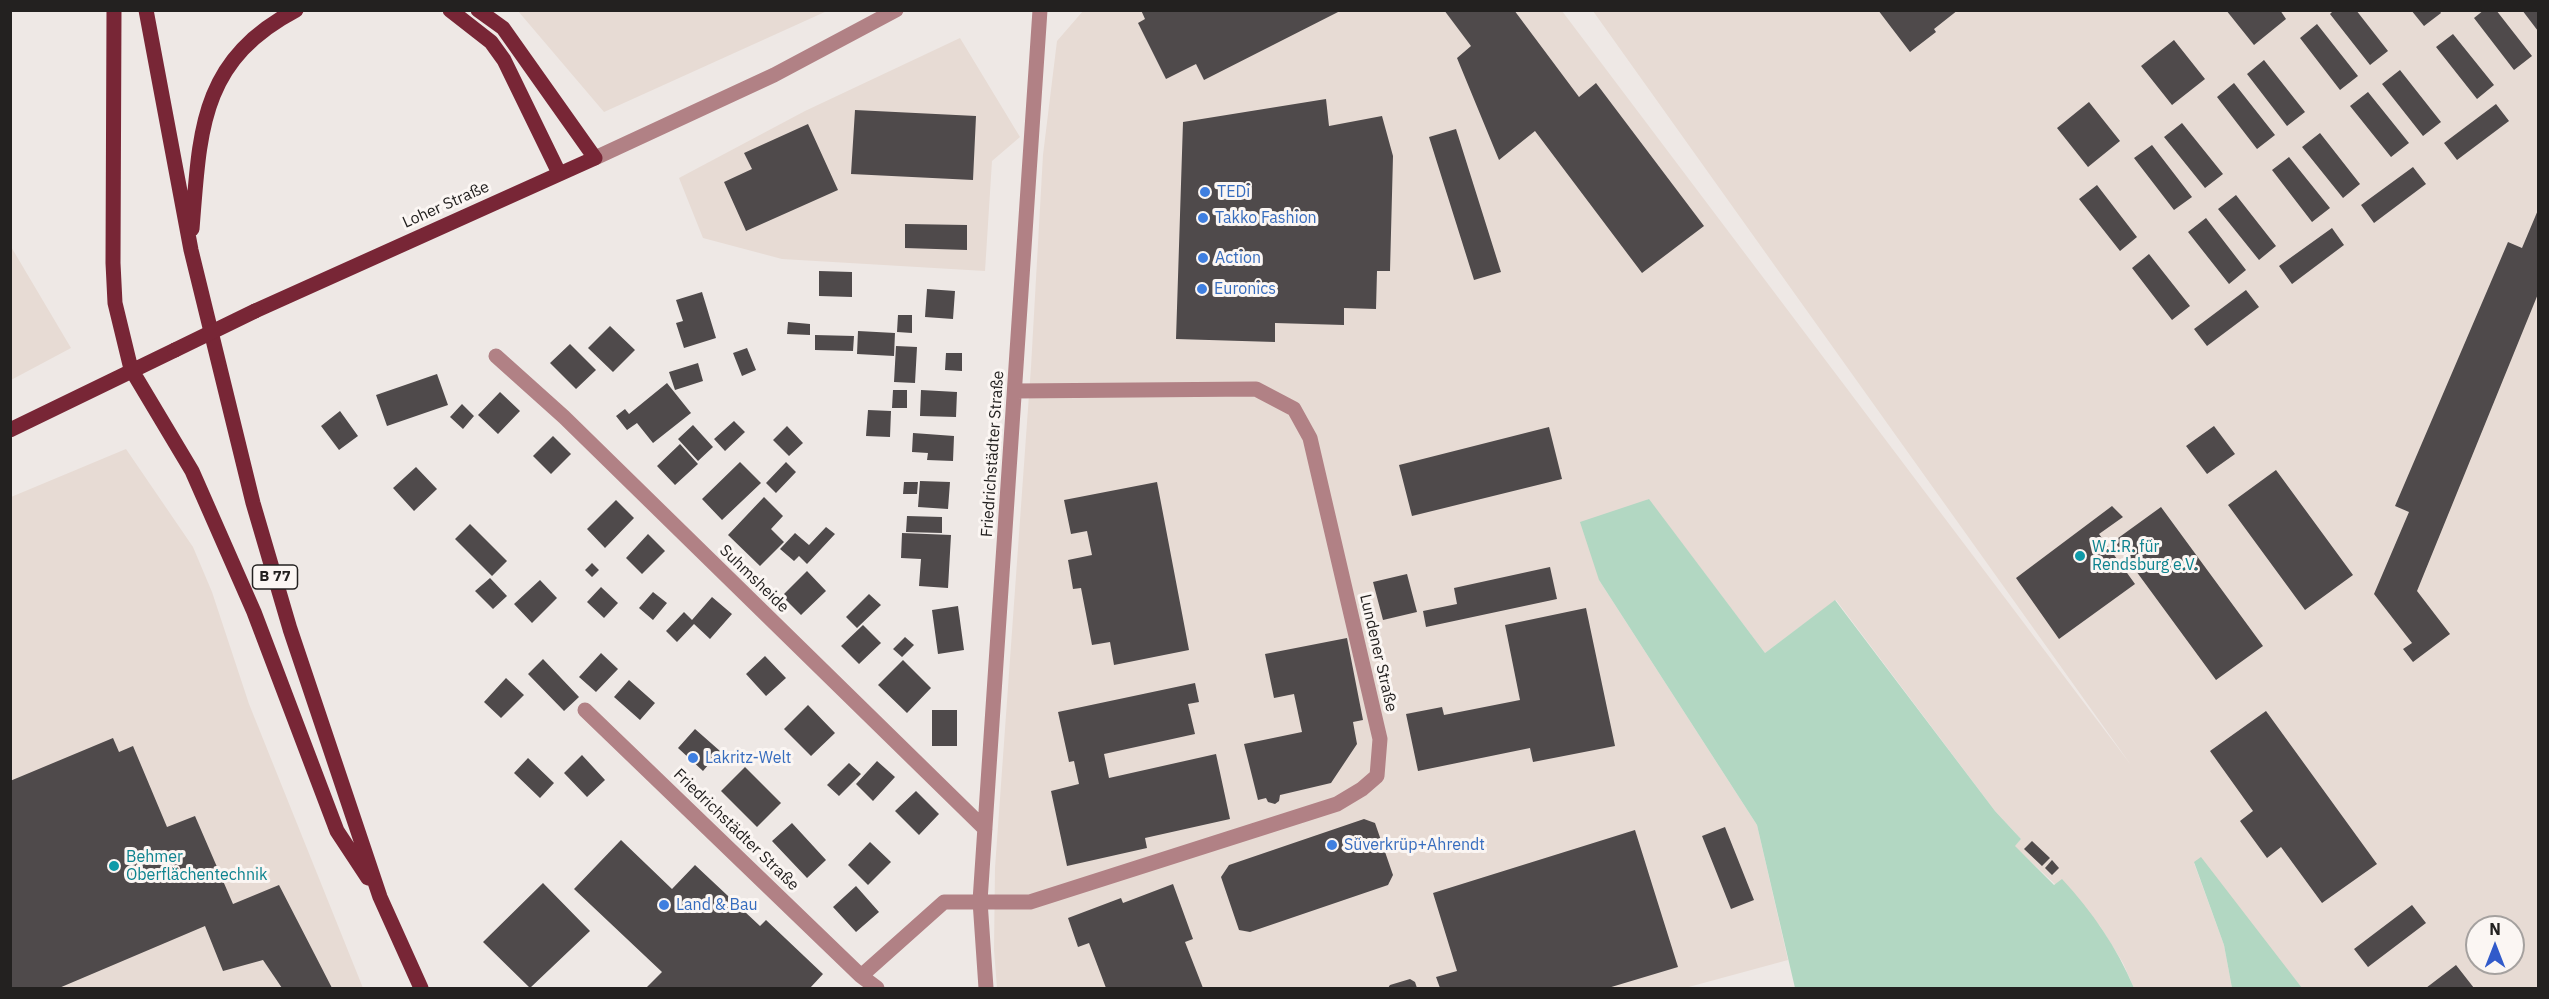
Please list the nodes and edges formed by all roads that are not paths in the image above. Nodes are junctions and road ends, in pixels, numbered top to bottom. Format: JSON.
{"nodes":[{"id":1,"x":114,"y":10,"type":"edge"},
{"id":2,"x":147,"y":10,"type":"edge"},
{"id":3,"x":296,"y":10,"type":"edge"},
{"id":4,"x":450,"y":10,"type":"edge"},
{"id":5,"x":478,"y":10,"type":"edge"},
{"id":6,"x":896,"y":10,"type":"edge"},
{"id":7,"x":1040,"y":10,"type":"edge"},
{"id":8,"x":595,"y":158,"type":"junction"},
{"id":9,"x":559,"y":173,"type":"junction"},
{"id":10,"x":190,"y":250,"type":"junction"},
{"id":11,"x":496,"y":356,"type":"dead end"},
{"id":12,"x":131,"y":369,"type":"junction"},
{"id":13,"x":1015,"y":391,"type":"junction"},
{"id":14,"x":10,"y":430,"type":"edge"},
{"id":15,"x":585,"y":710,"type":"dead end"},
{"id":16,"x":985,"y":829,"type":"junction"},
{"id":17,"x":380,"y":897,"type":"junction"},
{"id":18,"x":980,"y":901,"type":"junction"},
{"id":19,"x":861,"y":976,"type":"junction"},
{"id":20,"x":421,"y":988,"type":"edge"},
{"id":21,"x":877,"y":988,"type":"edge"},
{"id":22,"x":986,"y":988,"type":"edge"}],
"edges":[{"from":1,"to":12,"type":"main road"},
{"from":2,"to":10,"type":"main road","number":"B 77"},
{"from":3,"to":10,"type":"main road"},
{"from":4,"to":9,"type":"main road"},
{"from":5,"to":8,"type":"main road"},
{"from":6,"to":8,"type":"street","name":"Loher Straße"},
{"from":7,"to":13,"type":"street","name":"Friedrichstädter Straße"},
{"from":8,"to":9,"type":"main road","name":"Loher Straße"},
{"from":9,"to":12,"type":"main road","name":"Loher Straße","bridge":true},
{"from":10,"to":17,"type":"main road","number":"B 77"},
{"from":11,"to":16,"type":"street","name":"Suhmsheide"},
{"from":12,"to":14,"type":"main road","name":"Loher Straße"},
{"from":12,"to":17,"type":"main road"},
{"from":13,"to":16,"type":"street","name":"Friedrichstädter Straße"},
{"from":13,"to":18,"type":"street","name":"Lundener Straße"},
{"from":15,"to":19,"type":"street","name":"Friedrichstädter Straße"},
{"from":16,"to":18,"type":"street","name":"Friedrichstädter Straße"},
{"from":17,"to":20,"type":"main road","number":"B 77"},
{"from":18,"to":19,"type":"street"},
{"from":18,"to":22,"type":"street","name":"Friedrichstädter Straße"},
{"from":19,"to":21,"type":"street","name":"Friedrichstädter Straße"}]}
